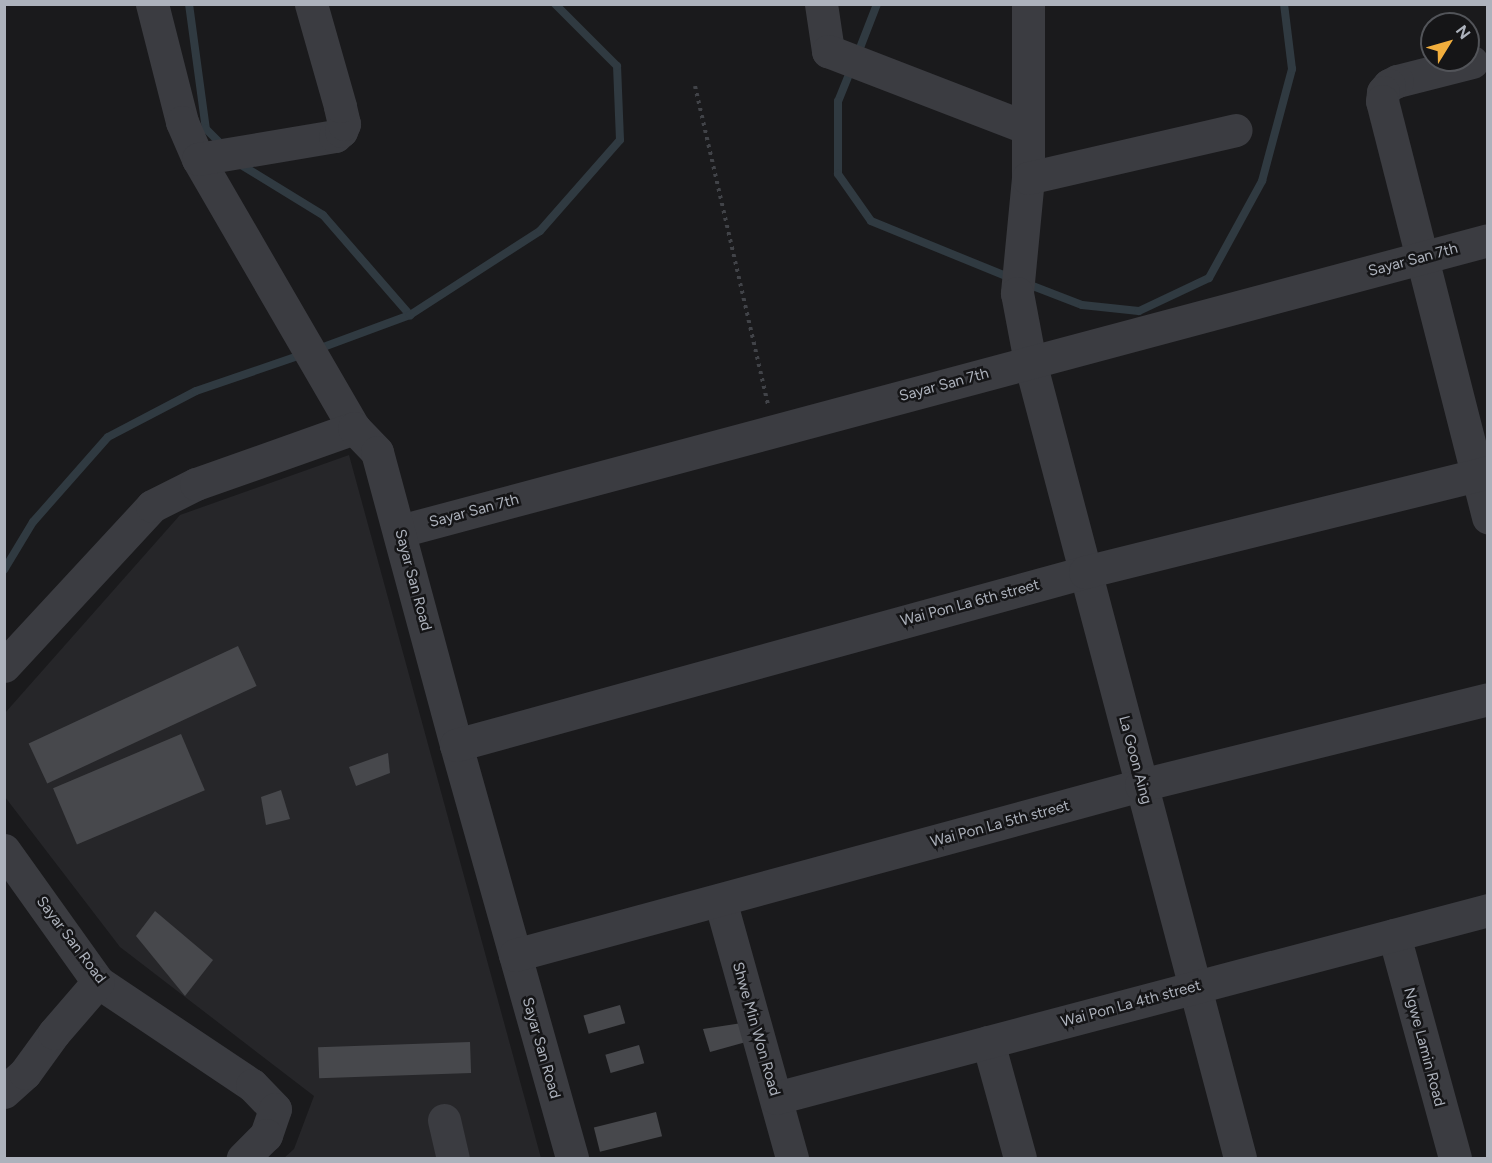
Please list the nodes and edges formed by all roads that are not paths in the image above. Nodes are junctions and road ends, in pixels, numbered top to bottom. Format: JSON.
{"nodes":[{"id":1,"x":152,"y":4,"type":"edge"},
{"id":2,"x":311,"y":4,"type":"edge"},
{"id":3,"x":821,"y":4,"type":"edge"},
{"id":4,"x":1028,"y":4,"type":"edge"},
{"id":5,"x":1433,"y":72,"type":"edge"},
{"id":6,"x":1028,"y":128,"type":"junction"},
{"id":7,"x":1236,"y":130,"type":"dead end"},
{"id":8,"x":198,"y":159,"type":"junction"},
{"id":9,"x":1028,"y":178,"type":"junction"},
{"id":10,"x":1488,"y":240,"type":"edge"},
{"id":11,"x":1420,"y":258,"type":"junction"},
{"id":12,"x":1030,"y":362,"type":"junction"},
{"id":13,"x":354,"y":428,"type":"junction"},
{"id":14,"x":1482,"y":474,"type":"edge"},
{"id":15,"x":1488,"y":518,"type":"edge"},
{"id":16,"x":400,"y":531,"type":"junction"},
{"id":17,"x":1085,"y":572,"type":"junction"},
{"id":18,"x":4,"y":666,"type":"edge"},
{"id":19,"x":1488,"y":699,"type":"edge"},
{"id":20,"x":456,"y":745,"type":"junction"},
{"id":21,"x":1141,"y":785,"type":"junction"},
{"id":22,"x":6,"y":854,"type":"edge"},
{"id":23,"x":720,"y":900,"type":"junction"},
{"id":24,"x":1488,"y":910,"type":"edge"},
{"id":25,"x":1394,"y":935,"type":"junction"},
{"id":26,"x":515,"y":955,"type":"junction"},
{"id":27,"x":98,"y":982,"type":"junction"},
{"id":28,"x":1195,"y":988,"type":"junction"},
{"id":29,"x":988,"y":1042,"type":"junction"},
{"id":30,"x":4,"y":1092,"type":"edge"},
{"id":31,"x":776,"y":1098,"type":"junction"},
{"id":32,"x":444,"y":1120,"type":"dead end"},
{"id":33,"x":243,"y":1158,"type":"edge"},
{"id":34,"x":453,"y":1158,"type":"edge"},
{"id":35,"x":572,"y":1158,"type":"edge"},
{"id":36,"x":792,"y":1158,"type":"edge"},
{"id":37,"x":1020,"y":1158,"type":"edge"},
{"id":38,"x":1240,"y":1158,"type":"edge"},
{"id":39,"x":1455,"y":1158,"type":"edge"}],
"edges":[{"from":1,"to":8,"type":"street","name":"Sayar San Road"},
{"from":2,"to":8,"type":"street"},
{"from":3,"to":6,"type":"street"},
{"from":4,"to":6,"type":"street","name":"La Goon Aing"},
{"from":5,"to":11,"type":"street"},
{"from":6,"to":9,"type":"street","name":"La Goon Aing"},
{"from":7,"to":9,"type":"street"},
{"from":8,"to":13,"type":"street","name":"Sayar San Road"},
{"from":9,"to":12,"type":"street","name":"La Goon Aing"},
{"from":10,"to":11,"type":"street","name":"Sayar San 7th"},
{"from":11,"to":12,"type":"street","name":"Sayar San 7th"},
{"from":11,"to":14,"type":"street"},
{"from":12,"to":16,"type":"street","name":"Sayar San 7th"},
{"from":12,"to":17,"type":"street","name":"La Goon Aing"},
{"from":13,"to":16,"type":"street","name":"Sayar San Road"},
{"from":13,"to":18,"type":"street"},
{"from":14,"to":15,"type":"street"},
{"from":14,"to":17,"type":"street","name":"Wai Pon La 6th street"},
{"from":16,"to":20,"type":"street","name":"Sayar San Road"},
{"from":17,"to":20,"type":"street","name":"Wai Pon La 6th street"},
{"from":17,"to":21,"type":"street","name":"La Goon Aing"},
{"from":19,"to":21,"type":"street","name":"Wai Pon La 5th street"},
{"from":20,"to":26,"type":"street","name":"Sayar San Road"},
{"from":21,"to":23,"type":"street","name":"Wai Pon La 5th street"},
{"from":21,"to":28,"type":"street","name":"La Goon Aing"},
{"from":22,"to":27,"type":"street","name":"Sayar San Road"},
{"from":23,"to":26,"type":"street","name":"Wai Pon La 5th street"},
{"from":23,"to":31,"type":"street","name":"Shwe Min Won Road"},
{"from":24,"to":25,"type":"street","name":"Wai Pon La 4th street"},
{"from":25,"to":28,"type":"street","name":"Wai Pon La 4th street"},
{"from":25,"to":39,"type":"street","name":"Ngwe Lamin Road"},
{"from":26,"to":35,"type":"street","name":"Sayar San Road"},
{"from":27,"to":30,"type":"street"},
{"from":27,"to":33,"type":"street","name":"Sayar San Road"},
{"from":28,"to":29,"type":"street","name":"Wai Pon La 4th street"},
{"from":28,"to":38,"type":"street","name":"La Goon Aing"},
{"from":29,"to":31,"type":"street","name":"Wai Pon La 4th street"},
{"from":29,"to":37,"type":"street"},
{"from":31,"to":36,"type":"street","name":"Shwe Min Won Road"},
{"from":32,"to":34,"type":"street"}]}
